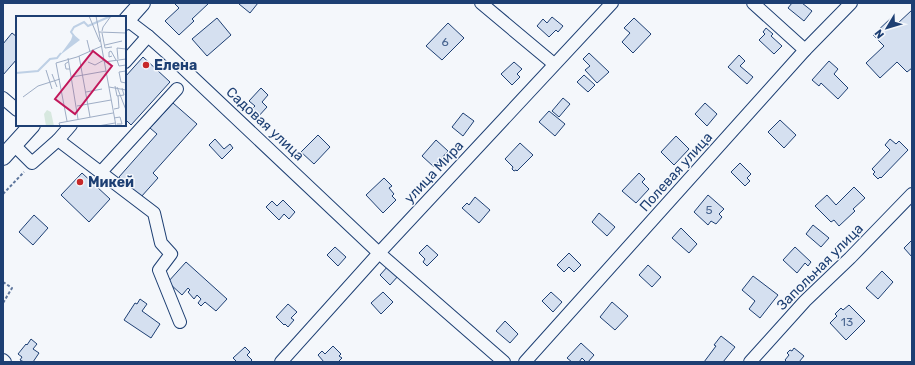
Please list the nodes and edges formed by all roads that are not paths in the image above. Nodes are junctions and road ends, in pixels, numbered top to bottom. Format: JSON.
{"nodes":[{"id":1,"x":142,"y":3,"type":"edge"},
{"id":2,"x":482,"y":3,"type":"edge"},
{"id":3,"x":612,"y":3,"type":"edge"},
{"id":4,"x":753,"y":3,"type":"edge"},
{"id":5,"x":851,"y":3,"type":"edge"},
{"id":6,"x":126,"y":21,"type":"edge"},
{"id":7,"x":148,"y":36,"type":"junction"},
{"id":8,"x":805,"y":50,"type":"junction"},
{"id":9,"x":126,"y":61,"type":"edge"},
{"id":10,"x":554,"y":64,"type":"junction"},
{"id":11,"x":177,"y":89,"type":"dead end"},
{"id":12,"x":3,"y":98,"type":"edge"},
{"id":13,"x":16,"y":109,"type":"edge"},
{"id":14,"x":31,"y":126,"type":"edge"},
{"id":15,"x":70,"y":126,"type":"edge"},
{"id":16,"x":58,"y":140,"type":"junction"},
{"id":17,"x":8,"y":151,"type":"edge"},
{"id":18,"x":101,"y":172,"type":"junction"},
{"id":19,"x":912,"y":194,"type":"edge"},
{"id":20,"x":380,"y":253,"type":"junction"},
{"id":21,"x":180,"y":322,"type":"dead end"},
{"id":22,"x":281,"y":362,"type":"edge"},
{"id":23,"x":504,"y":362,"type":"edge"},
{"id":24,"x":525,"y":362,"type":"edge"},
{"id":25,"x":750,"y":362,"type":"edge"}],
"edges":[{"from":1,"to":6,"type":"main road"},
{"from":2,"to":10,"type":"street"},
{"from":3,"to":10,"type":"street","name":"улица Мира"},
{"from":4,"to":8,"type":"street"},
{"from":5,"to":8,"type":"street","name":"Полевая улица"},
{"from":6,"to":7,"type":"street","name":"Садовая улица"},
{"from":7,"to":9,"type":"street"},
{"from":7,"to":20,"type":"street","name":"Садовая улица"},
{"from":8,"to":24,"type":"street","name":"Полевая улица"},
{"from":10,"to":20,"type":"street","name":"улица Мира"},
{"from":11,"to":18,"type":"street"},
{"from":12,"to":13,"type":"street"},
{"from":14,"to":17,"type":"main road"},
{"from":15,"to":16,"type":"street"},
{"from":16,"to":17,"type":"street"},
{"from":16,"to":18,"type":"street"},
{"from":18,"to":21,"type":"street"},
{"from":19,"to":25,"type":"street","name":"Запольная улица"},
{"from":20,"to":22,"type":"street","name":"улица Мира"},
{"from":20,"to":23,"type":"street","name":"Садовая улица"}]}
